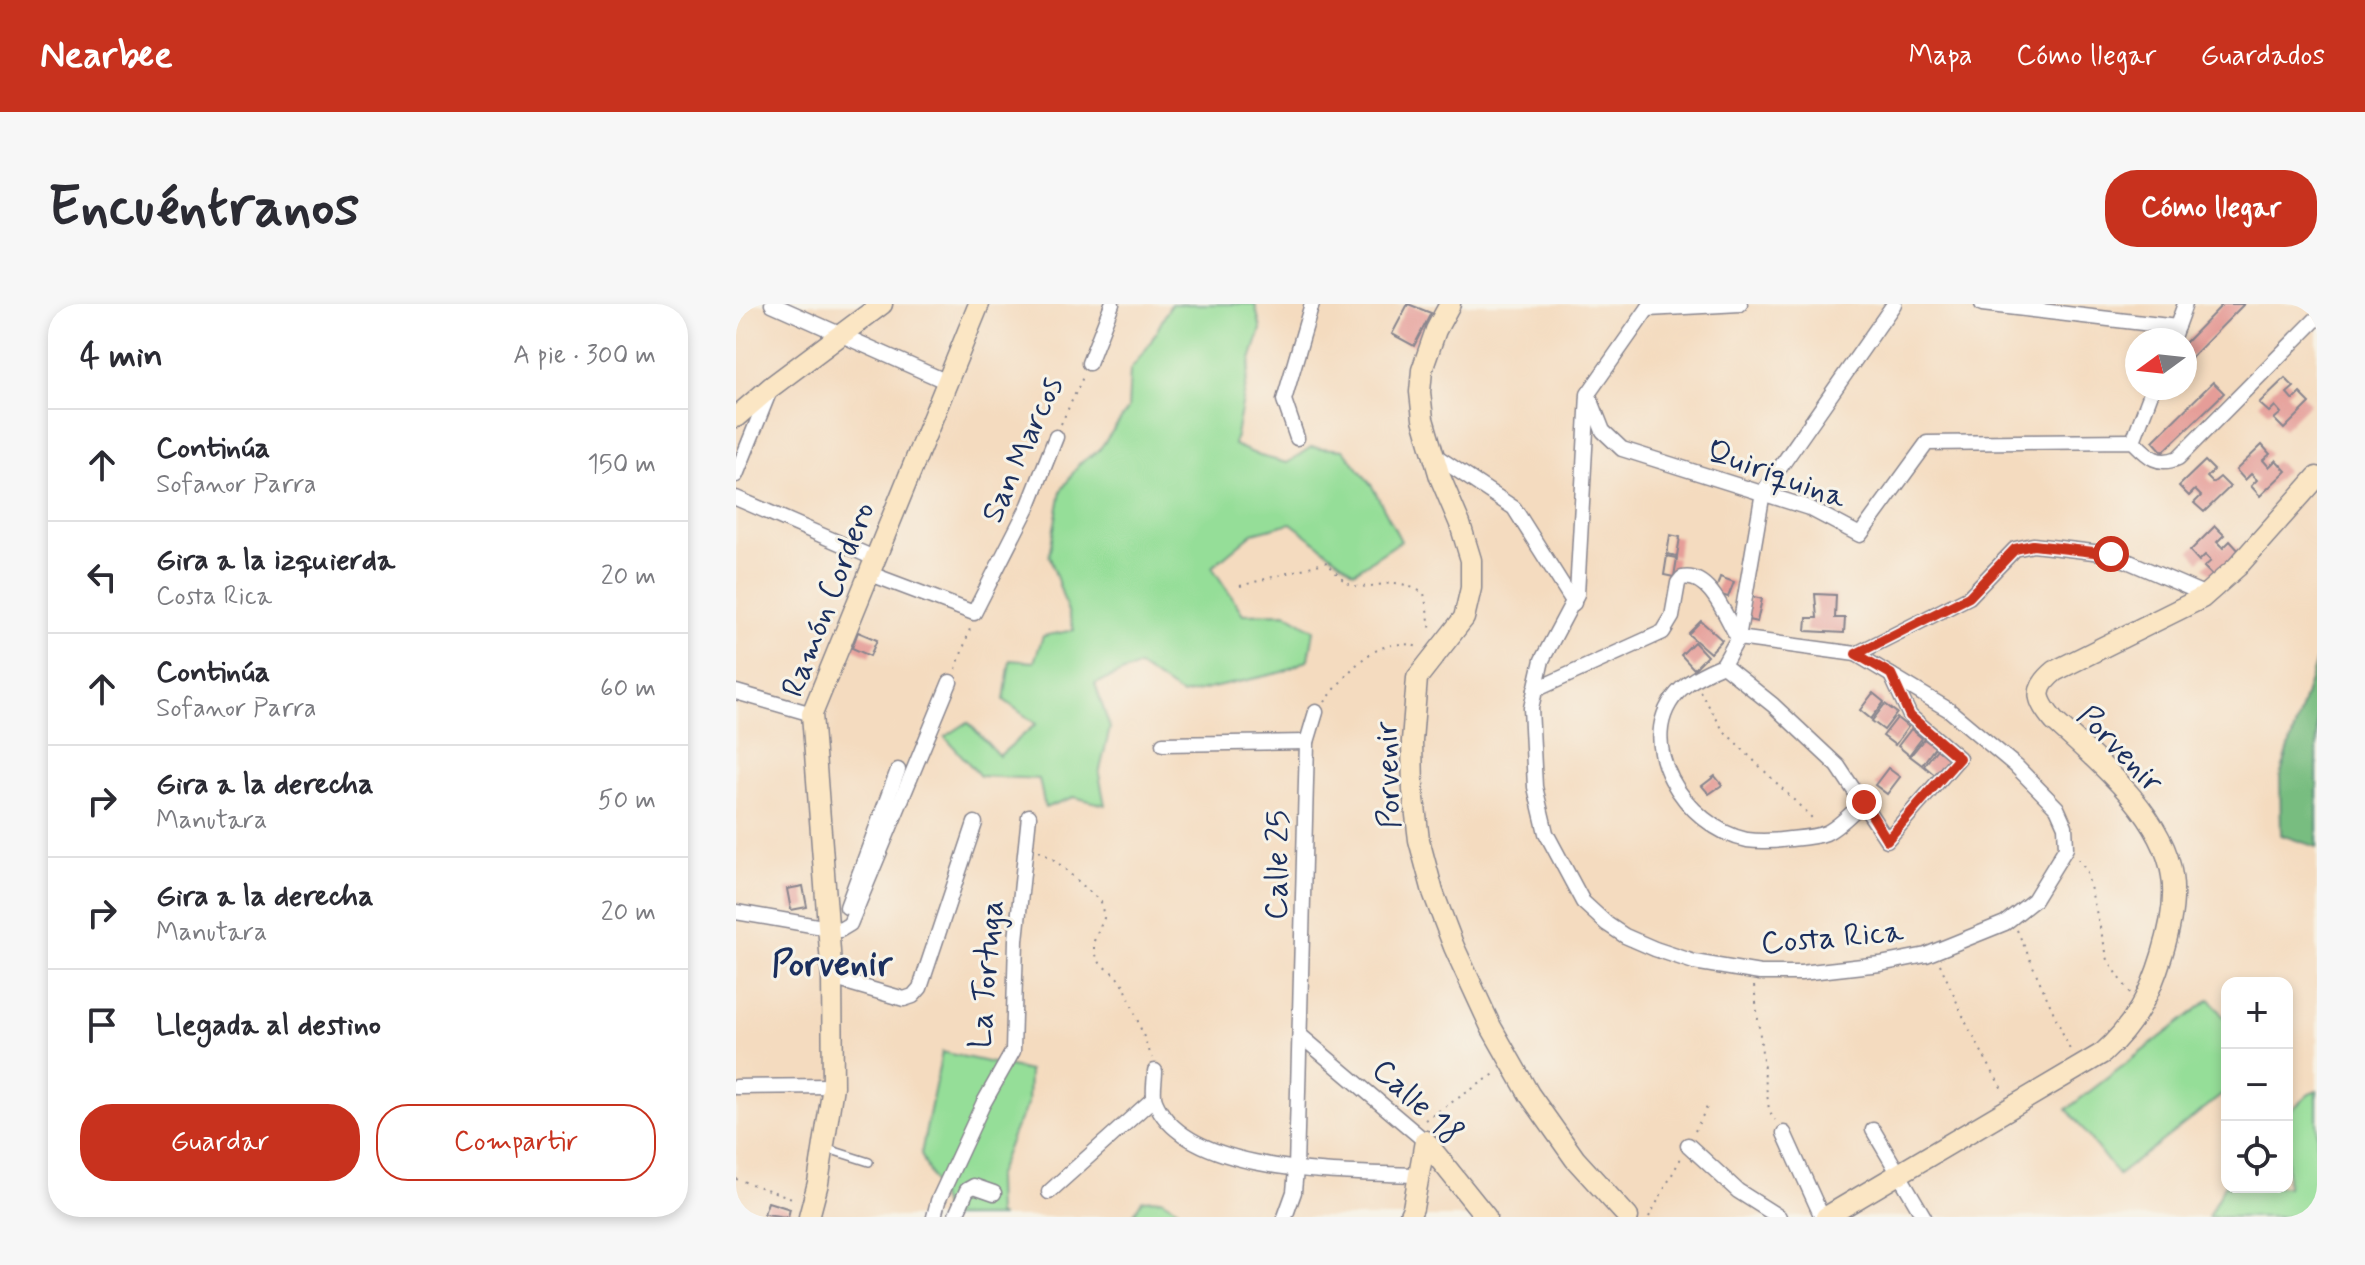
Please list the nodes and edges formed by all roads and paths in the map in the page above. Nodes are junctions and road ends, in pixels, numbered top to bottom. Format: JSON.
{"nodes":[{"id":1,"x":772,"y":304,"type":"edge"},
{"id":2,"x":882,"y":304,"type":"edge"},
{"id":3,"x":979,"y":304,"type":"edge"},
{"id":4,"x":1112,"y":304,"type":"edge"},
{"id":5,"x":1312,"y":304,"type":"edge"},
{"id":6,"x":1450,"y":304,"type":"edge"},
{"id":7,"x":1740,"y":304,"type":"edge"},
{"id":8,"x":1894,"y":304,"type":"edge"},
{"id":9,"x":1982,"y":304,"type":"edge"},
{"id":10,"x":2185,"y":304,"type":"edge"},
{"id":11,"x":1649,"y":307,"type":"edge"},
{"id":12,"x":2317,"y":318,"type":"edge"},
{"id":13,"x":2141,"y":328,"type":"edge"},
{"id":14,"x":2176,"y":328,"type":"edge"},
{"id":15,"x":841,"y":335,"type":"junction"},
{"id":16,"x":1089,"y":363,"type":"joint"},
{"id":17,"x":945,"y":381,"type":"junction"},
{"id":18,"x":771,"y":387,"type":"junction"},
{"id":19,"x":1588,"y":394,"type":"junction"},
{"id":20,"x":2148,"y":400,"type":"edge"},
{"id":21,"x":736,"y":417,"type":"edge"},
{"id":22,"x":1056,"y":437,"type":"joint"},
{"id":23,"x":1297,"y":438,"type":"dead end"},
{"id":24,"x":2133,"y":441,"type":"junction"},
{"id":25,"x":1433,"y":454,"type":"junction"},
{"id":26,"x":736,"y":475,"type":"edge"},
{"id":27,"x":2317,"y":477,"type":"edge"},
{"id":28,"x":1763,"y":492,"type":"junction"},
{"id":29,"x":736,"y":498,"type":"edge"},
{"id":30,"x":871,"y":565,"type":"junction"},
{"id":31,"x":1240,"y":586,"type":"dead end"},
{"id":32,"x":2206,"y":595,"type":"junction"},
{"id":33,"x":1574,"y":603,"type":"junction"},
{"id":34,"x":974,"y":613,"type":"junction"},
{"id":35,"x":1738,"y":638,"type":"junction"},
{"id":36,"x":1434,"y":652,"type":"junction"},
{"id":37,"x":1856,"y":654,"type":"junction"},
{"id":38,"x":1723,"y":665,"type":"junction"},
{"id":39,"x":1891,"y":674,"type":"junction"},
{"id":40,"x":1693,"y":679,"type":"junction"},
{"id":41,"x":950,"y":682,"type":"joint"},
{"id":42,"x":1535,"y":690,"type":"junction"},
{"id":43,"x":736,"y":692,"type":"edge"},
{"id":44,"x":1316,"y":712,"type":"joint"},
{"id":45,"x":812,"y":714,"type":"junction"},
{"id":46,"x":1307,"y":742,"type":"junction"},
{"id":47,"x":1163,"y":744,"type":"dead end"},
{"id":48,"x":898,"y":770,"type":"dead end"},
{"id":49,"x":1864,"y":802,"type":"junction"},
{"id":50,"x":1029,"y":816,"type":"dead end"},
{"id":51,"x":975,"y":823,"type":"dead end"},
{"id":52,"x":1827,"y":833,"type":"junction"},
{"id":53,"x":2066,"y":841,"type":"junction"},
{"id":54,"x":1024,"y":847,"type":"junction"},
{"id":55,"x":736,"y":912,"type":"edge"},
{"id":56,"x":2011,"y":918,"type":"junction"},
{"id":57,"x":834,"y":929,"type":"junction"},
{"id":58,"x":1935,"y":952,"type":"junction"},
{"id":59,"x":1753,"y":972,"type":"junction"},
{"id":60,"x":832,"y":978,"type":"junction"},
{"id":61,"x":2141,"y":1010,"type":"junction"},
{"id":62,"x":1301,"y":1036,"type":"junction"},
{"id":63,"x":1511,"y":1064,"type":"junction"},
{"id":64,"x":2078,"y":1069,"type":"junction"},
{"id":65,"x":1155,"y":1071,"type":"joint"},
{"id":66,"x":833,"y":1086,"type":"junction"},
{"id":67,"x":736,"y":1087,"type":"edge"},
{"id":68,"x":1154,"y":1098,"type":"junction"},
{"id":69,"x":1708,"y":1105,"type":"dead end"},
{"id":70,"x":2012,"y":1107,"type":"junction"},
{"id":71,"x":1873,"y":1130,"type":"dead end"},
{"id":72,"x":1784,"y":1133,"type":"joint"},
{"id":73,"x":1417,"y":1135,"type":"junction"},
{"id":74,"x":1688,"y":1145,"type":"junction"},
{"id":75,"x":823,"y":1147,"type":"junction"},
{"id":76,"x":869,"y":1162,"type":"dead end"},
{"id":77,"x":1296,"y":1169,"type":"junction"},
{"id":78,"x":1901,"y":1174,"type":"junction"},
{"id":79,"x":1418,"y":1175,"type":"junction"},
{"id":80,"x":736,"y":1179,"type":"edge"},
{"id":81,"x":1049,"y":1192,"type":"dead end"},
{"id":82,"x":994,"y":1193,"type":"dead end"},
{"id":83,"x":810,"y":1211,"type":"edge"},
{"id":84,"x":934,"y":1217,"type":"edge"},
{"id":85,"x":955,"y":1217,"type":"edge"},
{"id":86,"x":1285,"y":1217,"type":"edge"},
{"id":87,"x":1409,"y":1217,"type":"edge"},
{"id":88,"x":1486,"y":1217,"type":"edge"},
{"id":89,"x":1628,"y":1217,"type":"edge"},
{"id":90,"x":1649,"y":1217,"type":"edge"},
{"id":91,"x":1779,"y":1217,"type":"edge"},
{"id":92,"x":1824,"y":1217,"type":"edge"},
{"id":93,"x":1924,"y":1217,"type":"edge"}],
"edges":[{"from":1,"to":15,"type":"street"},
{"from":2,"to":15,"type":"street"},
{"from":3,"to":17,"type":"street","name":"Ramón Cordero"},
{"from":4,"to":16,"type":"street","name":"San Marcos"},
{"from":5,"to":23,"type":"street"},
{"from":6,"to":25,"type":"street","name":"Porvenir"},
{"from":7,"to":11,"type":"street"},
{"from":8,"to":28,"type":"street"},
{"from":9,"to":13,"type":"street"},
{"from":10,"to":14,"type":"street"},
{"from":11,"to":19,"type":"street"},
{"from":12,"to":24,"type":"street"},
{"from":15,"to":17,"type":"street"},
{"from":15,"to":18,"type":"street"},
{"from":16,"to":22,"type":"path","name":"San Marcos"},
{"from":17,"to":30,"type":"street","name":"Ramón Cordero"},
{"from":18,"to":21,"type":"street"},
{"from":18,"to":26,"type":"street"},
{"from":19,"to":28,"type":"street","name":"Quiriquina"},
{"from":19,"to":33,"type":"street","name":"Costa Rica"},
{"from":20,"to":24,"type":"street"},
{"from":22,"to":34,"type":"street","name":"San Marcos"},
{"from":24,"to":28,"type":"street","name":"Quiriquina"},
{"from":25,"to":33,"type":"street"},
{"from":25,"to":36,"type":"street","name":"Porvenir"},
{"from":27,"to":32,"type":"street","name":"Porvenir"},
{"from":28,"to":35,"type":"street"},
{"from":29,"to":30,"type":"street"},
{"from":30,"to":34,"type":"street"},
{"from":30,"to":45,"type":"street","name":"Ramón Cordero"},
{"from":31,"to":36,"type":"path"},
{"from":32,"to":37,"type":"street"},
{"from":32,"to":61,"type":"street","name":"Porvenir"},
{"from":33,"to":42,"type":"street","name":"Costa Rica"},
{"from":34,"to":41,"type":"path"},
{"from":35,"to":37,"type":"street"},
{"from":35,"to":38,"type":"street"},
{"from":35,"to":42,"type":"street"},
{"from":36,"to":44,"type":"path"},
{"from":36,"to":63,"type":"street","name":"Porvenir"},
{"from":37,"to":39,"type":"street"},
{"from":38,"to":40,"type":"street"},
{"from":38,"to":49,"type":"street"},
{"from":39,"to":49,"type":"street"},
{"from":39,"to":53,"type":"street"},
{"from":40,"to":52,"type":"path"},
{"from":40,"to":52,"type":"street"},
{"from":41,"to":57,"type":"street"},
{"from":42,"to":59,"type":"street","name":"Costa Rica"},
{"from":43,"to":45,"type":"street"},
{"from":44,"to":46,"type":"street","name":"Calle 25"},
{"from":45,"to":57,"type":"street","name":"Ramón Cordero"},
{"from":46,"to":47,"type":"street"},
{"from":46,"to":62,"type":"street","name":"Calle 25"},
{"from":48,"to":57,"type":"street"},
{"from":49,"to":52,"type":"street"},
{"from":50,"to":54,"type":"street","name":"La Tortuga"},
{"from":51,"to":60,"type":"street"},
{"from":53,"to":56,"type":"street","name":"Costa Rica"},
{"from":53,"to":61,"type":"path"},
{"from":54,"to":65,"type":"path"},
{"from":54,"to":84,"type":"street","name":"La Tortuga"},
{"from":55,"to":57,"type":"street"},
{"from":56,"to":58,"type":"street","name":"Costa Rica"},
{"from":56,"to":64,"type":"path"},
{"from":57,"to":60,"type":"street","name":"Ramón Cordero"},
{"from":58,"to":59,"type":"street","name":"Costa Rica"},
{"from":58,"to":70,"type":"path"},
{"from":59,"to":72,"type":"path"},
{"from":60,"to":66,"type":"street","name":"Ramón Cordero"},
{"from":61,"to":64,"type":"street","name":"Porvenir"},
{"from":62,"to":73,"type":"street","name":"Calle 18"},
{"from":62,"to":77,"type":"street","name":"Calle 25"},
{"from":63,"to":73,"type":"path"},
{"from":63,"to":89,"type":"street","name":"Porvenir"},
{"from":64,"to":70,"type":"street","name":"Porvenir"},
{"from":65,"to":68,"type":"street"},
{"from":66,"to":67,"type":"street"},
{"from":66,"to":75,"type":"street","name":"Ramón Cordero"},
{"from":68,"to":77,"type":"street"},
{"from":68,"to":81,"type":"street"},
{"from":69,"to":74,"type":"path"},
{"from":70,"to":78,"type":"street","name":"Porvenir"},
{"from":71,"to":78,"type":"street"},
{"from":72,"to":92,"type":"street"},
{"from":73,"to":79,"type":"street"},
{"from":73,"to":88,"type":"street","name":"Calle 18"},
{"from":74,"to":90,"type":"path"},
{"from":74,"to":91,"type":"street"},
{"from":75,"to":76,"type":"lane"},
{"from":75,"to":83,"type":"street","name":"Ramón Cordero"},
{"from":77,"to":79,"type":"street"},
{"from":77,"to":86,"type":"street","name":"Calle 25"},
{"from":78,"to":92,"type":"street","name":"Porvenir"},
{"from":78,"to":93,"type":"street"},
{"from":79,"to":87,"type":"street"},
{"from":80,"to":83,"type":"path"},
{"from":82,"to":85,"type":"street"}]}
